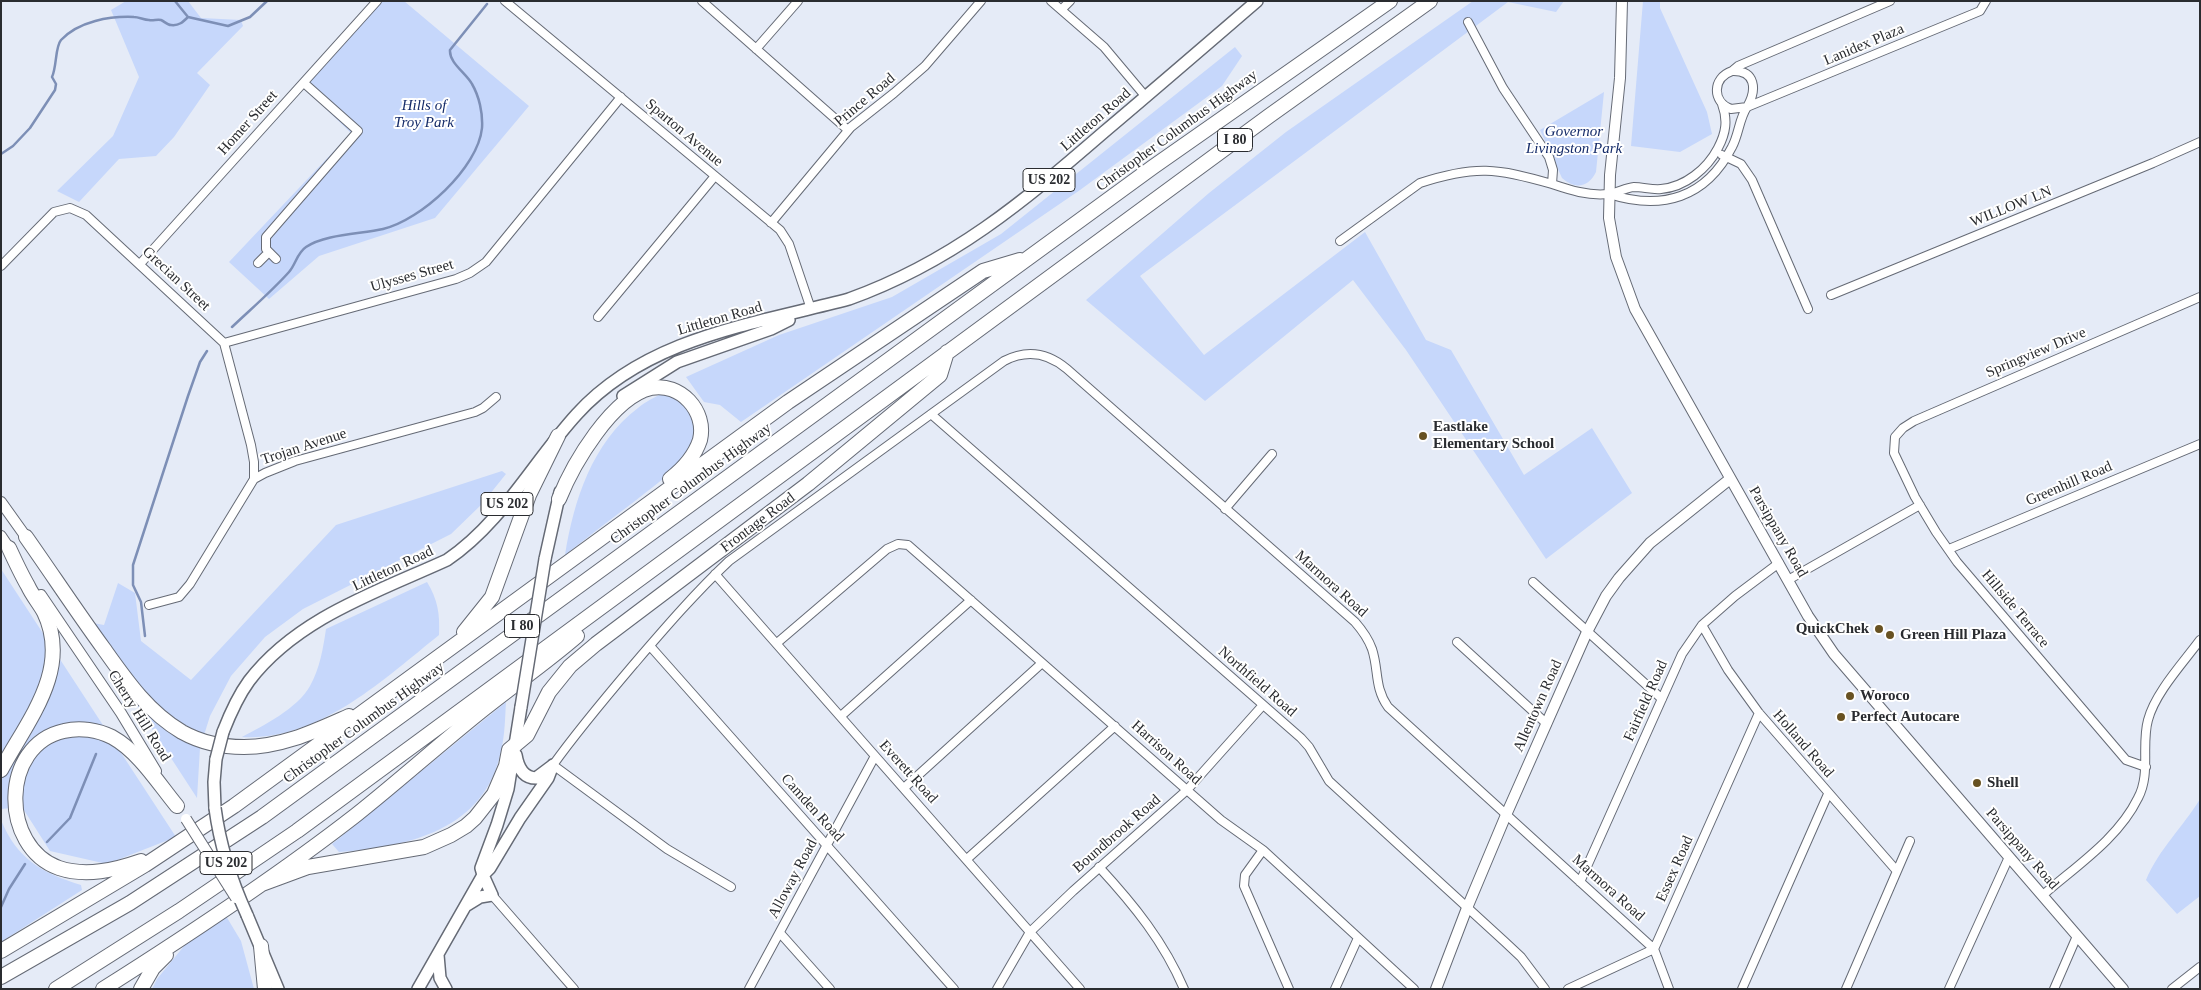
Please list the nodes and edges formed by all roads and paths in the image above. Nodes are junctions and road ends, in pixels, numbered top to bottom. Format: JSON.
{"nodes":[{"id":1,"x":376,"y":1,"type":"edge"},
{"id":2,"x":505,"y":1,"type":"edge"},
{"id":3,"x":702,"y":1,"type":"edge"},
{"id":4,"x":798,"y":1,"type":"edge"},
{"id":5,"x":981,"y":1,"type":"edge"},
{"id":6,"x":1051,"y":1,"type":"edge"},
{"id":7,"x":1070,"y":1,"type":"edge"},
{"id":8,"x":1257,"y":1,"type":"edge"},
{"id":9,"x":1390,"y":1,"type":"edge"},
{"id":10,"x":1430,"y":1,"type":"edge"},
{"id":11,"x":1622,"y":1,"type":"edge"},
{"id":12,"x":1890,"y":1,"type":"edge"},
{"id":13,"x":1986,"y":1,"type":"edge"},
{"id":14,"x":1062,"y":10,"type":"junction"},
{"id":15,"x":1468,"y":22,"type":"dead end"},
{"id":16,"x":756,"y":49,"type":"junction"},
{"id":17,"x":1732,"y":72,"type":"junction"},
{"id":18,"x":304,"y":83,"type":"junction"},
{"id":19,"x":1146,"y":97,"type":"junction"},
{"id":20,"x":620,"y":98,"type":"junction"},
{"id":21,"x":1722,"y":104,"type":"junction"},
{"id":22,"x":1747,"y":107,"type":"junction"},
{"id":23,"x":848,"y":130,"type":"junction"},
{"id":24,"x":2200,"y":142,"type":"edge"},
{"id":25,"x":1716,"y":152,"type":"junction"},
{"id":26,"x":1727,"y":157,"type":"junction"},
{"id":27,"x":715,"y":176,"type":"junction"},
{"id":28,"x":1552,"y":184,"type":"junction"},
{"id":29,"x":1609,"y":194,"type":"junction"},
{"id":30,"x":771,"y":223,"type":"junction"},
{"id":31,"x":1340,"y":241,"type":"dead end"},
{"id":32,"x":269,"y":252,"type":"junction"},
{"id":33,"x":1030,"y":257,"type":"junction"},
{"id":34,"x":276,"y":259,"type":"dead end"},
{"id":35,"x":258,"y":263,"type":"dead end"},
{"id":36,"x":140,"y":264,"type":"junction"},
{"id":37,"x":1,"y":266,"type":"edge"},
{"id":38,"x":1831,"y":295,"type":"dead end"},
{"id":39,"x":2200,"y":297,"type":"edge"},
{"id":40,"x":811,"y":309,"type":"junction"},
{"id":41,"x":1808,"y":309,"type":"dead end"},
{"id":42,"x":598,"y":317,"type":"dead end"},
{"id":43,"x":224,"y":343,"type":"junction"},
{"id":44,"x":947,"y":352,"type":"junction"},
{"id":45,"x":1024,"y":353,"type":"joint"},
{"id":46,"x":496,"y":397,"type":"dead end"},
{"id":47,"x":931,"y":414,"type":"junction"},
{"id":48,"x":558,"y":436,"type":"junction"},
{"id":49,"x":2200,"y":444,"type":"edge"},
{"id":50,"x":1893,"y":445,"type":"joint"},
{"id":51,"x":1272,"y":454,"type":"dead end"},
{"id":52,"x":254,"y":479,"type":"junction"},
{"id":53,"x":1730,"y":479,"type":"junction"},
{"id":54,"x":559,"y":499,"type":"junction"},
{"id":55,"x":1,"y":502,"type":"edge"},
{"id":56,"x":1920,"y":505,"type":"junction"},
{"id":57,"x":1225,"y":509,"type":"junction"},
{"id":58,"x":1,"y":536,"type":"edge"},
{"id":59,"x":26,"y":537,"type":"joint"},
{"id":60,"x":9,"y":548,"type":"junction"},
{"id":61,"x":1948,"y":549,"type":"junction"},
{"id":62,"x":1779,"y":564,"type":"junction"},
{"id":63,"x":564,"y":565,"type":"junction"},
{"id":64,"x":715,"y":574,"type":"junction"},
{"id":65,"x":643,"y":578,"type":"junction"},
{"id":66,"x":1788,"y":580,"type":"junction"},
{"id":67,"x":1533,"y":582,"type":"dead end"},
{"id":68,"x":971,"y":600,"type":"junction"},
{"id":69,"x":149,"y":605,"type":"dead end"},
{"id":70,"x":1702,"y":624,"type":"junction"},
{"id":71,"x":1587,"y":632,"type":"junction"},
{"id":72,"x":2200,"y":640,"type":"edge"},
{"id":73,"x":1457,"y":642,"type":"dead end"},
{"id":74,"x":777,"y":644,"type":"junction"},
{"id":75,"x":650,"y":646,"type":"junction"},
{"id":76,"x":448,"y":651,"type":"junction"},
{"id":77,"x":1042,"y":663,"type":"junction"},
{"id":78,"x":1662,"y":699,"type":"junction"},
{"id":79,"x":375,"y":704,"type":"junction"},
{"id":80,"x":1263,"y":705,"type":"junction"},
{"id":81,"x":1759,"y":713,"type":"junction"},
{"id":82,"x":841,"y":716,"type":"junction"},
{"id":83,"x":1547,"y":724,"type":"junction"},
{"id":84,"x":1115,"y":726,"type":"junction"},
{"id":85,"x":515,"y":748,"type":"junction"},
{"id":86,"x":875,"y":756,"type":"junction"},
{"id":87,"x":553,"y":765,"type":"junction"},
{"id":88,"x":2146,"y":767,"type":"junction"},
{"id":89,"x":1,"y":770,"type":"edge"},
{"id":90,"x":904,"y":788,"type":"junction"},
{"id":91,"x":1187,"y":790,"type":"junction"},
{"id":92,"x":1828,"y":794,"type":"junction"},
{"id":93,"x":177,"y":806,"type":"junction"},
{"id":94,"x":1506,"y":816,"type":"junction"},
{"id":95,"x":1910,"y":841,"type":"dead end"},
{"id":96,"x":180,"y":842,"type":"junction"},
{"id":97,"x":827,"y":846,"type":"junction"},
{"id":98,"x":1263,"y":850,"type":"junction"},
{"id":99,"x":2009,"y":857,"type":"junction"},
{"id":100,"x":967,"y":859,"type":"junction"},
{"id":101,"x":1099,"y":867,"type":"junction"},
{"id":102,"x":1896,"y":870,"type":"junction"},
{"id":103,"x":483,"y":874,"type":"junction"},
{"id":104,"x":1580,"y":882,"type":"junction"},
{"id":105,"x":262,"y":884,"type":"junction"},
{"id":106,"x":731,"y":887,"type":"dead end"},
{"id":107,"x":492,"y":895,"type":"junction"},
{"id":108,"x":2043,"y":895,"type":"junction"},
{"id":109,"x":465,"y":906,"type":"junction"},
{"id":110,"x":1467,"y":908,"type":"junction"},
{"id":111,"x":247,"y":915,"type":"junction"},
{"id":112,"x":201,"y":927,"type":"junction"},
{"id":113,"x":1030,"y":932,"type":"junction"},
{"id":114,"x":780,"y":933,"type":"junction"},
{"id":115,"x":2077,"y":936,"type":"junction"},
{"id":116,"x":1358,"y":938,"type":"junction"},
{"id":117,"x":261,"y":946,"type":"junction"},
{"id":118,"x":1654,"y":949,"type":"junction"},
{"id":119,"x":1,"y":951,"type":"edge"},
{"id":120,"x":438,"y":953,"type":"junction"},
{"id":121,"x":2200,"y":967,"type":"edge"},
{"id":122,"x":1,"y":977,"type":"edge"},
{"id":123,"x":56,"y":989,"type":"edge"},
{"id":124,"x":103,"y":989,"type":"edge"},
{"id":125,"x":141,"y":989,"type":"edge"},
{"id":126,"x":265,"y":989,"type":"edge"},
{"id":127,"x":279,"y":989,"type":"edge"},
{"id":128,"x":418,"y":989,"type":"edge"},
{"id":129,"x":425,"y":989,"type":"edge"},
{"id":130,"x":445,"y":989,"type":"edge"},
{"id":131,"x":574,"y":989,"type":"edge"},
{"id":132,"x":749,"y":989,"type":"edge"},
{"id":133,"x":830,"y":989,"type":"edge"},
{"id":134,"x":954,"y":989,"type":"edge"},
{"id":135,"x":997,"y":989,"type":"edge"},
{"id":136,"x":1080,"y":989,"type":"edge"},
{"id":137,"x":1184,"y":989,"type":"edge"},
{"id":138,"x":1289,"y":989,"type":"edge"},
{"id":139,"x":1336,"y":989,"type":"edge"},
{"id":140,"x":1414,"y":989,"type":"edge"},
{"id":141,"x":1436,"y":989,"type":"edge"},
{"id":142,"x":1545,"y":989,"type":"edge"},
{"id":143,"x":1568,"y":989,"type":"edge"},
{"id":144,"x":1669,"y":989,"type":"edge"},
{"id":145,"x":1742,"y":989,"type":"edge"},
{"id":146,"x":1846,"y":989,"type":"edge"},
{"id":147,"x":1949,"y":989,"type":"edge"},
{"id":148,"x":2054,"y":989,"type":"edge"},
{"id":149,"x":2123,"y":989,"type":"edge"},
{"id":150,"x":2172,"y":989,"type":"edge"}],
"edges":[{"from":1,"to":18,"type":"street","name":"Homer Street"},
{"from":2,"to":20,"type":"street","name":"Sparton Avenue"},
{"from":3,"to":16,"type":"street"},
{"from":4,"to":16,"type":"street"},
{"from":5,"to":23,"type":"street","name":"Prince Road"},
{"from":6,"to":14,"type":"street"},
{"from":7,"to":14,"type":"street"},
{"from":8,"to":19,"type":"main road","name":"Littleton Road","number":"US 202"},
{"from":9,"to":33,"type":"highway","name":"Christopher Columbus Highway","number":"I 80"},
{"from":10,"to":44,"type":"highway","number":"I 80"},
{"from":11,"to":29,"type":"main road","name":"Parsippany Road"},
{"from":12,"to":17,"type":"street","name":"Lanidex Plaza"},
{"from":13,"to":22,"type":"street","name":"Lanidex Plaza"},
{"from":14,"to":19,"type":"street"},
{"from":15,"to":28,"type":"street"},
{"from":16,"to":23,"type":"street"},
{"from":17,"to":21,"type":"street","name":"Lanidex Plaza"},
{"from":17,"to":22,"type":"street"},
{"from":18,"to":32,"type":"street"},
{"from":18,"to":36,"type":"street","name":"Homer Street"},
{"from":19,"to":40,"type":"main road","name":"Littleton Road","number":"US 202"},
{"from":20,"to":27,"type":"street","name":"Sparton Avenue"},
{"from":20,"to":43,"type":"street","name":"Ulysses Street"},
{"from":21,"to":22,"type":"street","name":"Lanidex Plaza"},
{"from":21,"to":25,"type":"street","name":"Lanidex Plaza"},
{"from":22,"to":26,"type":"street"},
{"from":23,"to":30,"type":"street","name":"Prince Road"},
{"from":24,"to":38,"type":"street","name":"WILLOW LN"},
{"from":25,"to":26,"type":"street"},
{"from":25,"to":29,"type":"street","name":"Lanidex Plaza"},
{"from":26,"to":29,"type":"street"},
{"from":26,"to":41,"type":"street"},
{"from":27,"to":30,"type":"street","name":"Sparton Avenue"},
{"from":27,"to":42,"type":"street"},
{"from":28,"to":29,"type":"street"},
{"from":28,"to":31,"type":"street"},
{"from":29,"to":53,"type":"main road","name":"Parsippany Road"},
{"from":30,"to":40,"type":"street","name":"Sparton Avenue"},
{"from":32,"to":34,"type":"street"},
{"from":32,"to":35,"type":"street"},
{"from":33,"to":63,"type":"highway"},
{"from":33,"to":122,"type":"highway","name":"Christopher Columbus Highway","number":"I 80"},
{"from":36,"to":37,"type":"street","name":"Grecian Street"},
{"from":36,"to":43,"type":"street","name":"Grecian Street"},
{"from":39,"to":50,"type":"street","name":"Springview Drive"},
{"from":40,"to":48,"type":"main road","name":"Littleton Road","number":"US 202"},
{"from":40,"to":54,"type":"main road","name":"Littleton Road","number":"US 202"},
{"from":43,"to":52,"type":"street"},
{"from":44,"to":65,"type":"highway","number":"I 80"},
{"from":44,"to":85,"type":"highway"},
{"from":45,"to":47,"type":"street","name":"Frontage Road"},
{"from":45,"to":57,"type":"street","name":"Marmora Road"},
{"from":46,"to":52,"type":"street","name":"Trojan Avenue"},
{"from":47,"to":64,"type":"street","name":"Frontage Road"},
{"from":47,"to":80,"type":"street","name":"Northfield Road"},
{"from":48,"to":76,"type":"highway"},
{"from":48,"to":111,"type":"main road","name":"Littleton Road","number":"US 202","bridge":true},
{"from":49,"to":61,"type":"street","name":"Greenhill Road"},
{"from":50,"to":56,"type":"street","name":"Hillside Terrace"},
{"from":51,"to":57,"type":"street"},
{"from":52,"to":69,"type":"street","name":"Trojan Avenue"},
{"from":53,"to":62,"type":"main road","name":"Parsippany Road"},
{"from":53,"to":71,"type":"main road","name":"Allentown Road"},
{"from":54,"to":63,"type":"highway"},
{"from":54,"to":85,"type":"main road","name":"Littleton Road","number":"US 202","bridge":true},
{"from":55,"to":59,"type":"main road"},
{"from":56,"to":61,"type":"street","name":"Hillside Terrace"},
{"from":56,"to":66,"type":"street"},
{"from":57,"to":94,"type":"street","name":"Marmora Road"},
{"from":58,"to":60,"type":"main road","name":"Cherry Hill Road"},
{"from":59,"to":79,"type":"highway"},
{"from":60,"to":89,"type":"highway"},
{"from":60,"to":93,"type":"main road","name":"Cherry Hill Road"},
{"from":61,"to":88,"type":"street","name":"Hillside Terrace"},
{"from":62,"to":66,"type":"main road","name":"Parsippany Road"},
{"from":62,"to":70,"type":"street","name":"Fairfield Road"},
{"from":63,"to":76,"type":"highway"},
{"from":64,"to":74,"type":"street","name":"Everett Road"},
{"from":64,"to":75,"type":"street","name":"Frontage Road"},
{"from":65,"to":105,"type":"highway"},
{"from":65,"to":123,"type":"highway","number":"I 80"},
{"from":66,"to":99,"type":"main road","name":"Parsippany Road"},
{"from":67,"to":71,"type":"street"},
{"from":68,"to":74,"type":"street","name":"Harrison Road"},
{"from":68,"to":77,"type":"street","name":"Harrison Road"},
{"from":68,"to":82,"type":"street"},
{"from":70,"to":78,"type":"street","name":"Fairfield Road"},
{"from":70,"to":81,"type":"street","name":"Holland Road"},
{"from":71,"to":78,"type":"street"},
{"from":71,"to":83,"type":"main road","name":"Allentown Road"},
{"from":72,"to":88,"type":"street"},
{"from":73,"to":83,"type":"street"},
{"from":74,"to":82,"type":"street","name":"Everett Road"},
{"from":75,"to":87,"type":"street","name":"Frontage Road"},
{"from":75,"to":97,"type":"street","name":"Camden Road"},
{"from":76,"to":79,"type":"highway"},
{"from":77,"to":84,"type":"street","name":"Harrison Road"},
{"from":77,"to":90,"type":"street"},
{"from":78,"to":104,"type":"street","name":"Fairfield Road"},
{"from":79,"to":96,"type":"highway"},
{"from":80,"to":91,"type":"street","name":"Boundbrook Road"},
{"from":80,"to":110,"type":"street","name":"Northfield Road"},
{"from":81,"to":92,"type":"street","name":"Holland Road"},
{"from":81,"to":118,"type":"street","name":"Essex Road"},
{"from":82,"to":86,"type":"street","name":"Everett Road"},
{"from":83,"to":94,"type":"main road","name":"Allentown Road"},
{"from":84,"to":91,"type":"street","name":"Harrison Road"},
{"from":84,"to":100,"type":"street"},
{"from":85,"to":87,"type":"main road"},
{"from":85,"to":103,"type":"main road","name":"Littleton Road","number":"US 202"},
{"from":85,"to":105,"type":"highway"},
{"from":86,"to":90,"type":"street","name":"Everett Road"},
{"from":86,"to":97,"type":"street","name":"Alloway Road"},
{"from":87,"to":103,"type":"main road"},
{"from":87,"to":106,"type":"street"},
{"from":88,"to":108,"type":"street"},
{"from":90,"to":100,"type":"street","name":"Everett Road"},
{"from":91,"to":98,"type":"street","name":"Harrison Road"},
{"from":91,"to":101,"type":"street","name":"Boundbrook Road"},
{"from":92,"to":102,"type":"street","name":"Holland Road"},
{"from":92,"to":145,"type":"street"},
{"from":93,"to":96,"type":"highway"},
{"from":93,"to":111,"type":"main road","name":"Cherry Hill Road","bridge":true},
{"from":94,"to":104,"type":"street","name":"Marmora Road"},
{"from":94,"to":110,"type":"main road","name":"Allentown Road"},
{"from":95,"to":102,"type":"street"},
{"from":96,"to":119,"type":"highway"},
{"from":97,"to":114,"type":"street","name":"Alloway Road"},
{"from":97,"to":134,"type":"street","name":"Camden Road"},
{"from":98,"to":116,"type":"street","name":"Harrison Road"},
{"from":98,"to":138,"type":"street"},
{"from":99,"to":108,"type":"main road","name":"Parsippany Road"},
{"from":99,"to":147,"type":"street"},
{"from":100,"to":113,"type":"street","name":"Everett Road"},
{"from":101,"to":113,"type":"street","name":"Boundbrook Road"},
{"from":101,"to":137,"type":"street"},
{"from":102,"to":146,"type":"street"},
{"from":103,"to":107,"type":"main road"},
{"from":103,"to":109,"type":"main road","name":"Littleton Road","number":"US 202"},
{"from":104,"to":118,"type":"street","name":"Marmora Road"},
{"from":105,"to":112,"type":"highway"},
{"from":107,"to":109,"type":"main road"},
{"from":107,"to":131,"type":"street"},
{"from":108,"to":115,"type":"main road","name":"Parsippany Road"},
{"from":109,"to":120,"type":"main road","name":"Littleton Road","number":"US 202"},
{"from":110,"to":141,"type":"main road","name":"Allentown Road"},
{"from":110,"to":142,"type":"street","name":"Northfield Road"},
{"from":111,"to":117,"type":"main road","name":"Littleton Road","number":"US 202"},
{"from":112,"to":124,"type":"highway"},
{"from":112,"to":125,"type":"highway"},
{"from":113,"to":135,"type":"street","name":"Boundbrook Road"},
{"from":113,"to":136,"type":"street","name":"Everett Road"},
{"from":114,"to":132,"type":"street","name":"Alloway Road"},
{"from":114,"to":133,"type":"street"},
{"from":115,"to":148,"type":"street"},
{"from":115,"to":149,"type":"main road","name":"Parsippany Road"},
{"from":116,"to":139,"type":"street"},
{"from":116,"to":140,"type":"street","name":"Harrison Road"},
{"from":117,"to":126,"type":"highway"},
{"from":117,"to":127,"type":"main road","name":"Littleton Road","number":"US 202"},
{"from":118,"to":143,"type":"street"},
{"from":118,"to":144,"type":"street","name":"Marmora Road"},
{"from":120,"to":128,"type":"main road","name":"Littleton Road","number":"US 202"},
{"from":120,"to":130,"type":"main road"},
{"from":121,"to":150,"type":"street"},
{"from":129,"to":130,"type":"main road"}]}
